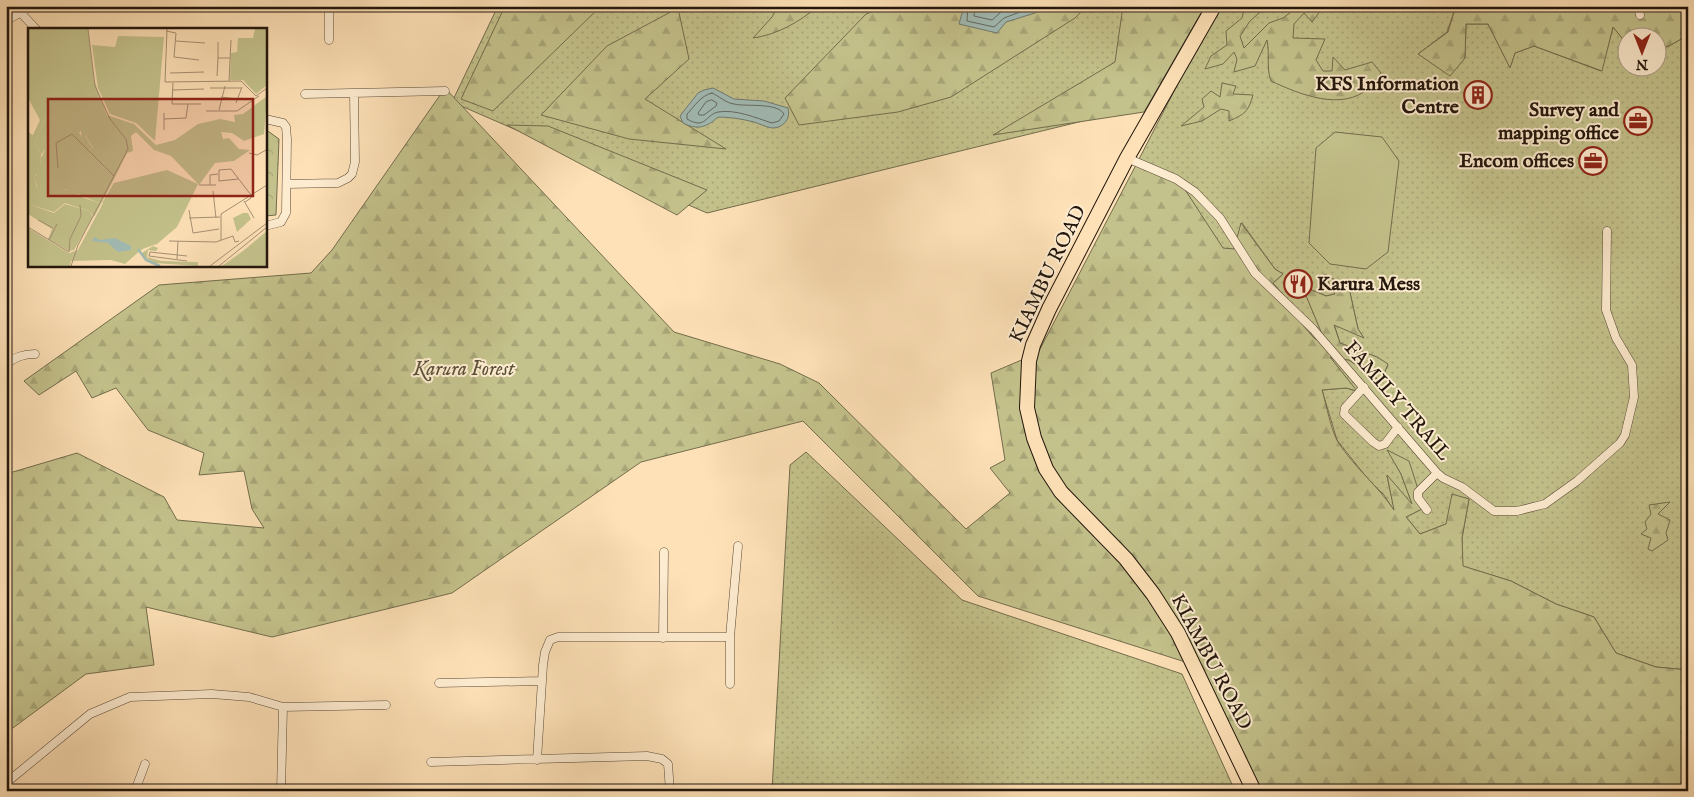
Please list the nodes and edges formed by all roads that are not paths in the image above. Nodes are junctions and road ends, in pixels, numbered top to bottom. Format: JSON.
{"nodes":[{"id":1,"x":30,"y":6,"type":"edge"},
{"id":2,"x":329,"y":6,"type":"edge"},
{"id":3,"x":1214,"y":6,"type":"edge"},
{"id":4,"x":1638,"y":6,"type":"edge"},
{"id":5,"x":19,"y":9,"type":"edge"},
{"id":6,"x":1640,"y":15,"type":"dead end"},
{"id":7,"x":6,"y":21,"type":"edge"},
{"id":8,"x":35,"y":28,"type":"edge"},
{"id":9,"x":329,"y":40,"type":"dead end"},
{"id":10,"x":444,"y":91,"type":"dead end"},
{"id":11,"x":305,"y":94,"type":"dead end"},
{"id":12,"x":354,"y":94,"type":"junction"},
{"id":13,"x":266,"y":120,"type":"edge"},
{"id":14,"x":1127,"y":158,"type":"junction"},
{"id":15,"x":286,"y":184,"type":"junction"},
{"id":16,"x":266,"y":226,"type":"edge"},
{"id":17,"x":1607,"y":231,"type":"dead end"},
{"id":18,"x":35,"y":354,"type":"dead end"},
{"id":19,"x":6,"y":364,"type":"edge"},
{"id":20,"x":1364,"y":387,"type":"junction"},
{"id":21,"x":1398,"y":426,"type":"junction"},
{"id":22,"x":1437,"y":473,"type":"junction"},
{"id":23,"x":1427,"y":510,"type":"dead end"},
{"id":24,"x":738,"y":546,"type":"dead end"},
{"id":25,"x":664,"y":552,"type":"dead end"},
{"id":26,"x":730,"y":637,"type":"junction"},
{"id":27,"x":663,"y":638,"type":"junction"},
{"id":28,"x":542,"y":681,"type":"junction"},
{"id":29,"x":439,"y":683,"type":"dead end"},
{"id":30,"x":730,"y":684,"type":"dead end"},
{"id":31,"x":386,"y":705,"type":"dead end"},
{"id":32,"x":283,"y":707,"type":"junction"},
{"id":33,"x":537,"y":760,"type":"junction"},
{"id":34,"x":430,"y":762,"type":"dead end"},
{"id":35,"x":145,"y":764,"type":"dead end"},
{"id":36,"x":6,"y":782,"type":"edge"},
{"id":37,"x":135,"y":791,"type":"edge"},
{"id":38,"x":281,"y":791,"type":"edge"},
{"id":39,"x":670,"y":791,"type":"edge"},
{"id":40,"x":1254,"y":791,"type":"edge"}],
"edges":[{"from":1,"to":5,"type":"street"},
{"from":2,"to":9,"type":"street"},
{"from":3,"to":14,"type":"highway","name":"KIAMBU ROAD"},
{"from":4,"to":6,"type":"street"},
{"from":5,"to":7,"type":"street"},
{"from":5,"to":8,"type":"street"},
{"from":10,"to":12,"type":"street"},
{"from":11,"to":12,"type":"street"},
{"from":12,"to":15,"type":"street"},
{"from":13,"to":15,"type":"street"},
{"from":14,"to":20,"type":"street","name":"FAMILY TRAIL"},
{"from":14,"to":40,"type":"highway","name":"KIAMBU ROAD"},
{"from":15,"to":16,"type":"street"},
{"from":17,"to":22,"type":"street","name":"FAMILY TRAIL"},
{"from":18,"to":19,"type":"street"},
{"from":20,"to":21,"type":"street","name":"FAMILY TRAIL"},
{"from":20,"to":21,"type":"street"},
{"from":21,"to":22,"type":"street","name":"FAMILY TRAIL"},
{"from":22,"to":23,"type":"street"},
{"from":24,"to":26,"type":"street"},
{"from":25,"to":27,"type":"street"},
{"from":26,"to":27,"type":"street"},
{"from":26,"to":30,"type":"street"},
{"from":27,"to":28,"type":"street"},
{"from":28,"to":29,"type":"street"},
{"from":28,"to":33,"type":"street"},
{"from":31,"to":32,"type":"street"},
{"from":32,"to":36,"type":"street"},
{"from":32,"to":38,"type":"street"},
{"from":33,"to":34,"type":"street"},
{"from":33,"to":39,"type":"street"},
{"from":35,"to":37,"type":"street"}]}
